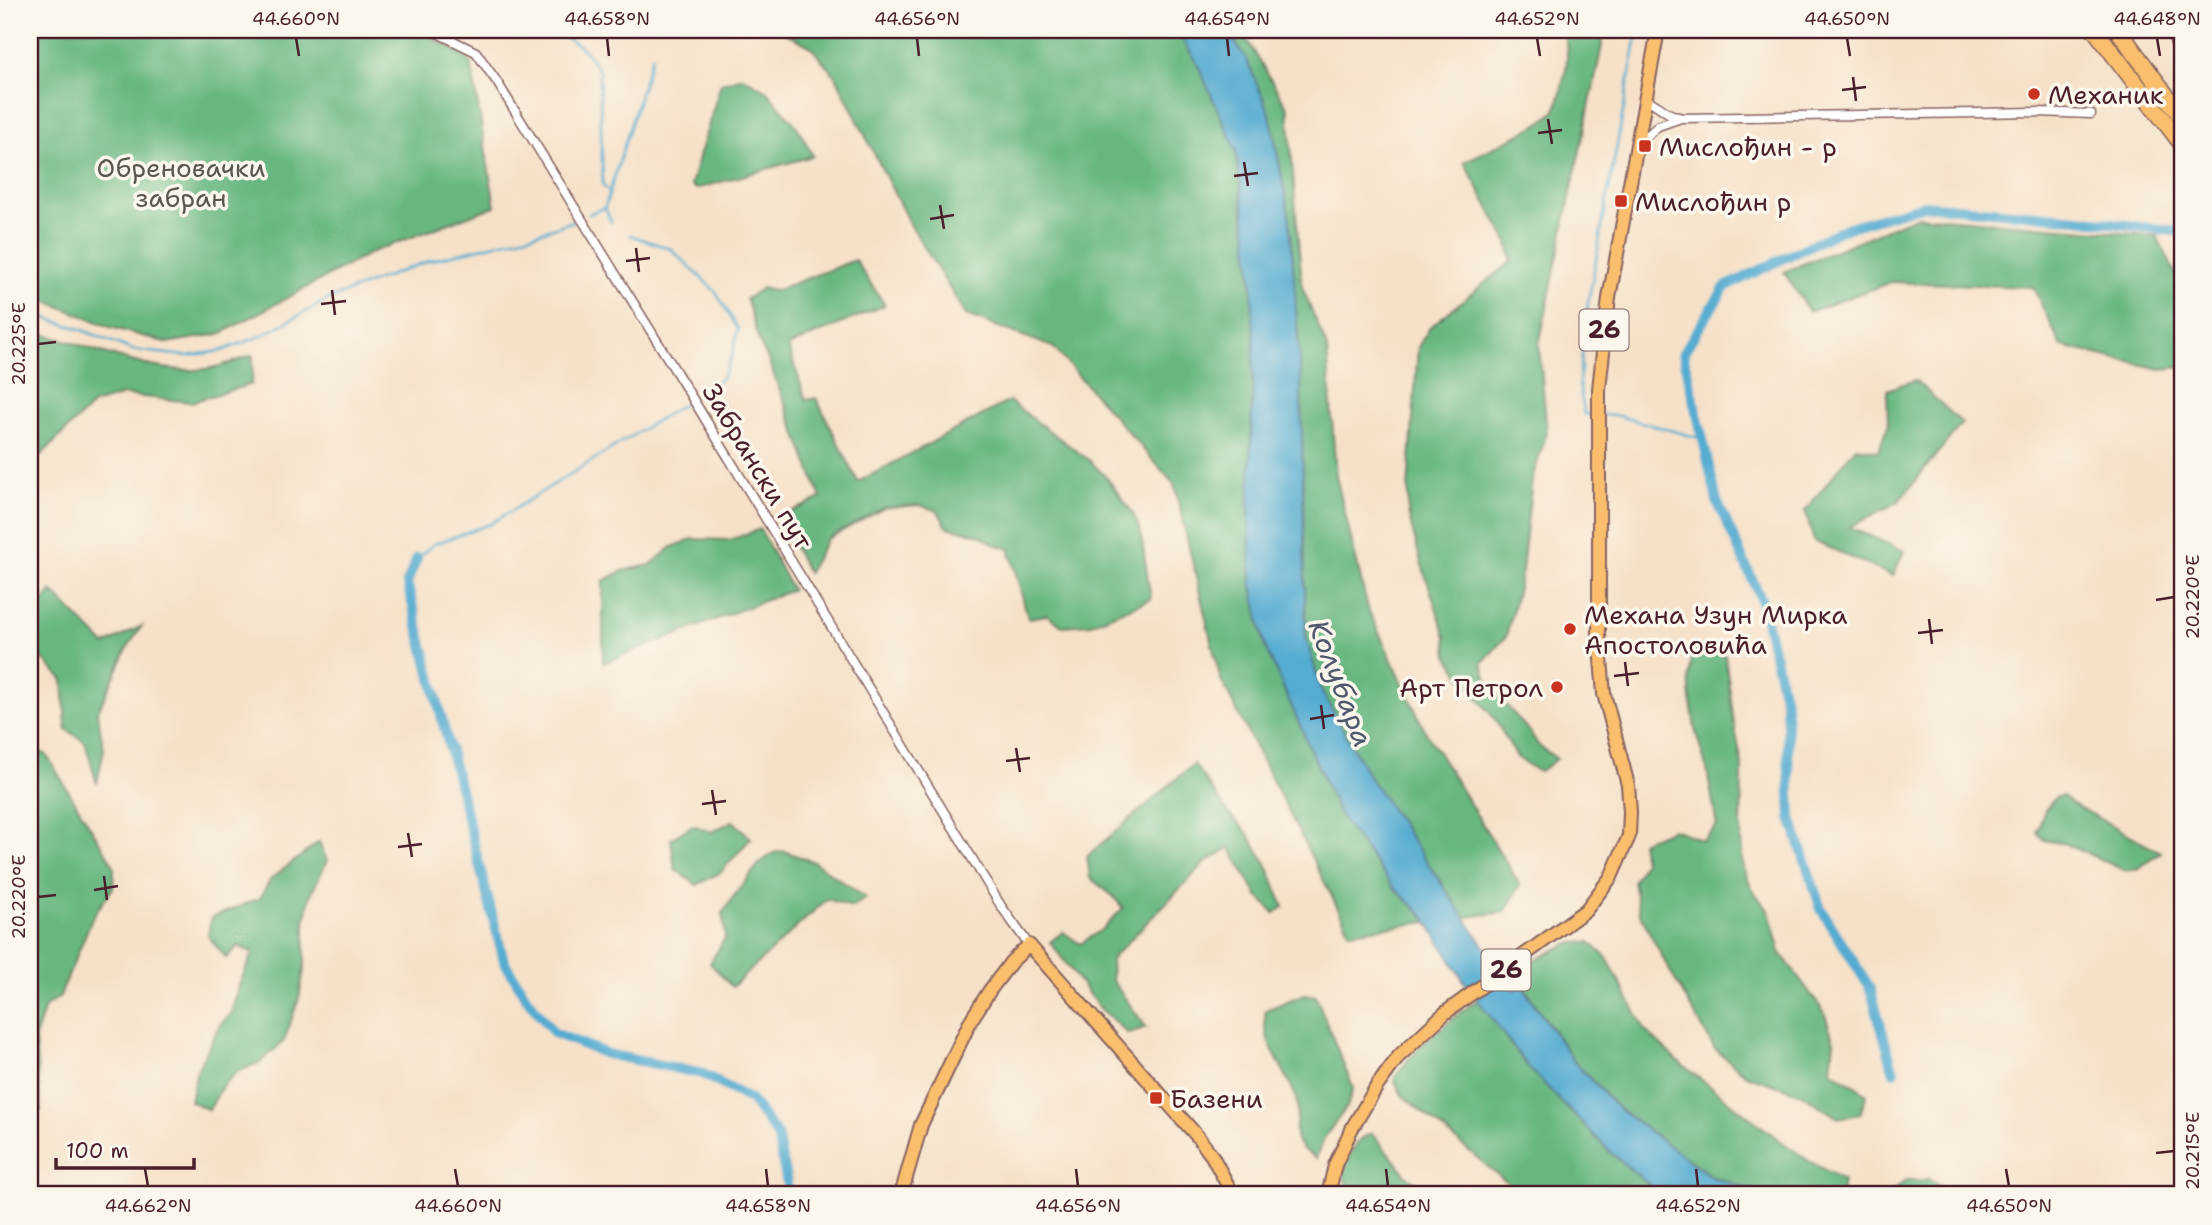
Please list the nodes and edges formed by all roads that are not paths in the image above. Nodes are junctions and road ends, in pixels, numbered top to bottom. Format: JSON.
{"nodes":[{"id":1,"x":431,"y":30,"type":"edge"},
{"id":2,"x":1658,"y":30,"type":"edge"},
{"id":3,"x":2095,"y":30,"type":"edge"},
{"id":4,"x":2118,"y":30,"type":"edge"},
{"id":5,"x":2171,"y":30,"type":"edge"},
{"id":6,"x":2182,"y":52,"type":"edge"},
{"id":7,"x":1646,"y":100,"type":"junction"},
{"id":8,"x":2091,"y":114,"type":"dead end"},
{"id":9,"x":2182,"y":117,"type":"edge"},
{"id":10,"x":1683,"y":118,"type":"junction"},
{"id":11,"x":1638,"y":144,"type":"junction"},
{"id":12,"x":2182,"y":144,"type":"edge"},
{"id":13,"x":1029,"y":945,"type":"junction"},
{"id":14,"x":901,"y":1195,"type":"edge"},
{"id":15,"x":1233,"y":1195,"type":"edge"},
{"id":16,"x":1325,"y":1195,"type":"edge"}],
"edges":[{"from":1,"to":13,"type":"street","name":"Забрански пут"},
{"from":2,"to":7,"type":"main road","number":"26"},
{"from":3,"to":12,"type":"highway"},
{"from":4,"to":9,"type":"highway"},
{"from":5,"to":6,"type":"main road"},
{"from":7,"to":10,"type":"street"},
{"from":7,"to":11,"type":"main road","number":"26"},
{"from":8,"to":10,"type":"street"},
{"from":10,"to":11,"type":"street"},
{"from":11,"to":16,"type":"main road","number":"26"},
{"from":13,"to":14,"type":"main road"},
{"from":13,"to":15,"type":"main road"}]}
